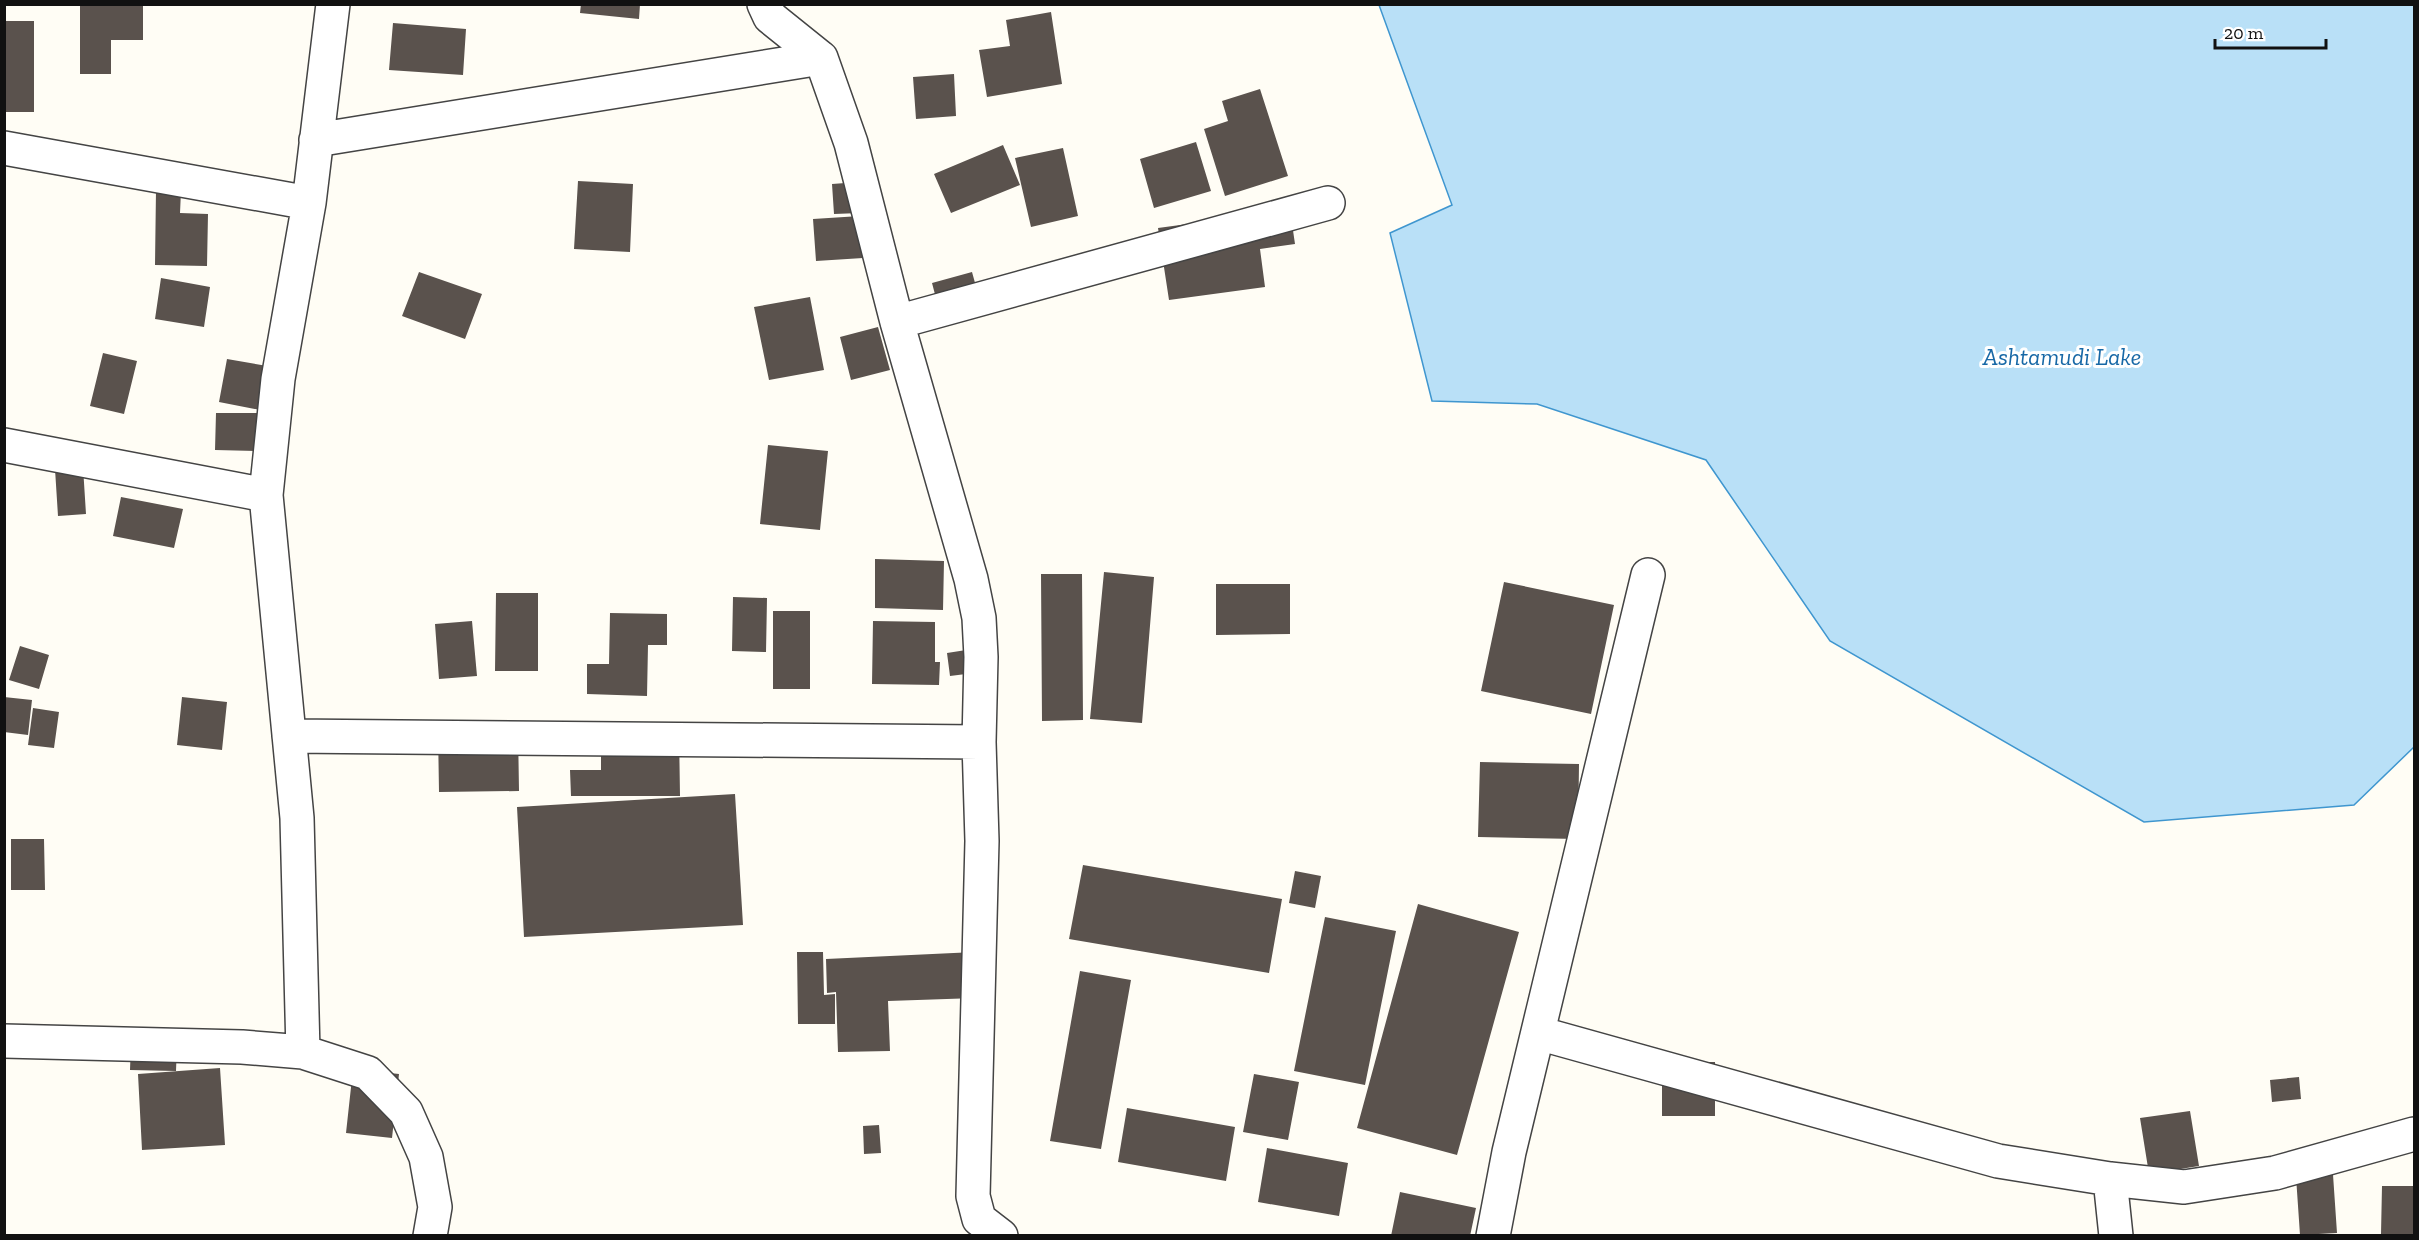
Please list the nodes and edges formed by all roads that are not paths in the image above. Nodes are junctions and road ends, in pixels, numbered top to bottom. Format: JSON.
{"nodes":[{"id":1,"x":333,"y":4,"type":"edge"},
{"id":2,"x":764,"y":4,"type":"edge"},
{"id":3,"x":821,"y":58,"type":"junction"},
{"id":4,"x":316,"y":140,"type":"junction"},
{"id":5,"x":4,"y":148,"type":"edge"},
{"id":6,"x":309,"y":203,"type":"junction"},
{"id":7,"x":1328,"y":203,"type":"dead end"},
{"id":8,"x":897,"y":322,"type":"junction"},
{"id":9,"x":4,"y":445,"type":"edge"},
{"id":10,"x":266,"y":495,"type":"junction"},
{"id":11,"x":1648,"y":575,"type":"dead end"},
{"id":12,"x":289,"y":736,"type":"junction"},
{"id":13,"x":979,"y":742,"type":"junction"},
{"id":14,"x":1538,"y":1033,"type":"junction"},
{"id":15,"x":4,"y":1041,"type":"edge"},
{"id":16,"x":303,"y":1052,"type":"junction"},
{"id":17,"x":2415,"y":1134,"type":"edge"},
{"id":18,"x":2110,"y":1179,"type":"junction"},
{"id":19,"x":430,"y":1236,"type":"edge"},
{"id":20,"x":1001,"y":1236,"type":"edge"},
{"id":21,"x":1493,"y":1236,"type":"edge"},
{"id":22,"x":2116,"y":1236,"type":"edge"}],
"edges":[{"from":1,"to":4,"type":"street"},
{"from":2,"to":3,"type":"street"},
{"from":3,"to":4,"type":"street"},
{"from":3,"to":8,"type":"street"},
{"from":4,"to":6,"type":"street"},
{"from":5,"to":6,"type":"street"},
{"from":6,"to":10,"type":"street"},
{"from":7,"to":8,"type":"street"},
{"from":8,"to":13,"type":"street"},
{"from":9,"to":10,"type":"street"},
{"from":10,"to":12,"type":"street"},
{"from":11,"to":14,"type":"street"},
{"from":12,"to":13,"type":"street"},
{"from":12,"to":16,"type":"street"},
{"from":13,"to":20,"type":"street"},
{"from":14,"to":18,"type":"street"},
{"from":14,"to":21,"type":"street"},
{"from":15,"to":16,"type":"street"},
{"from":16,"to":19,"type":"street"},
{"from":17,"to":18,"type":"street"},
{"from":18,"to":22,"type":"street"}]}
